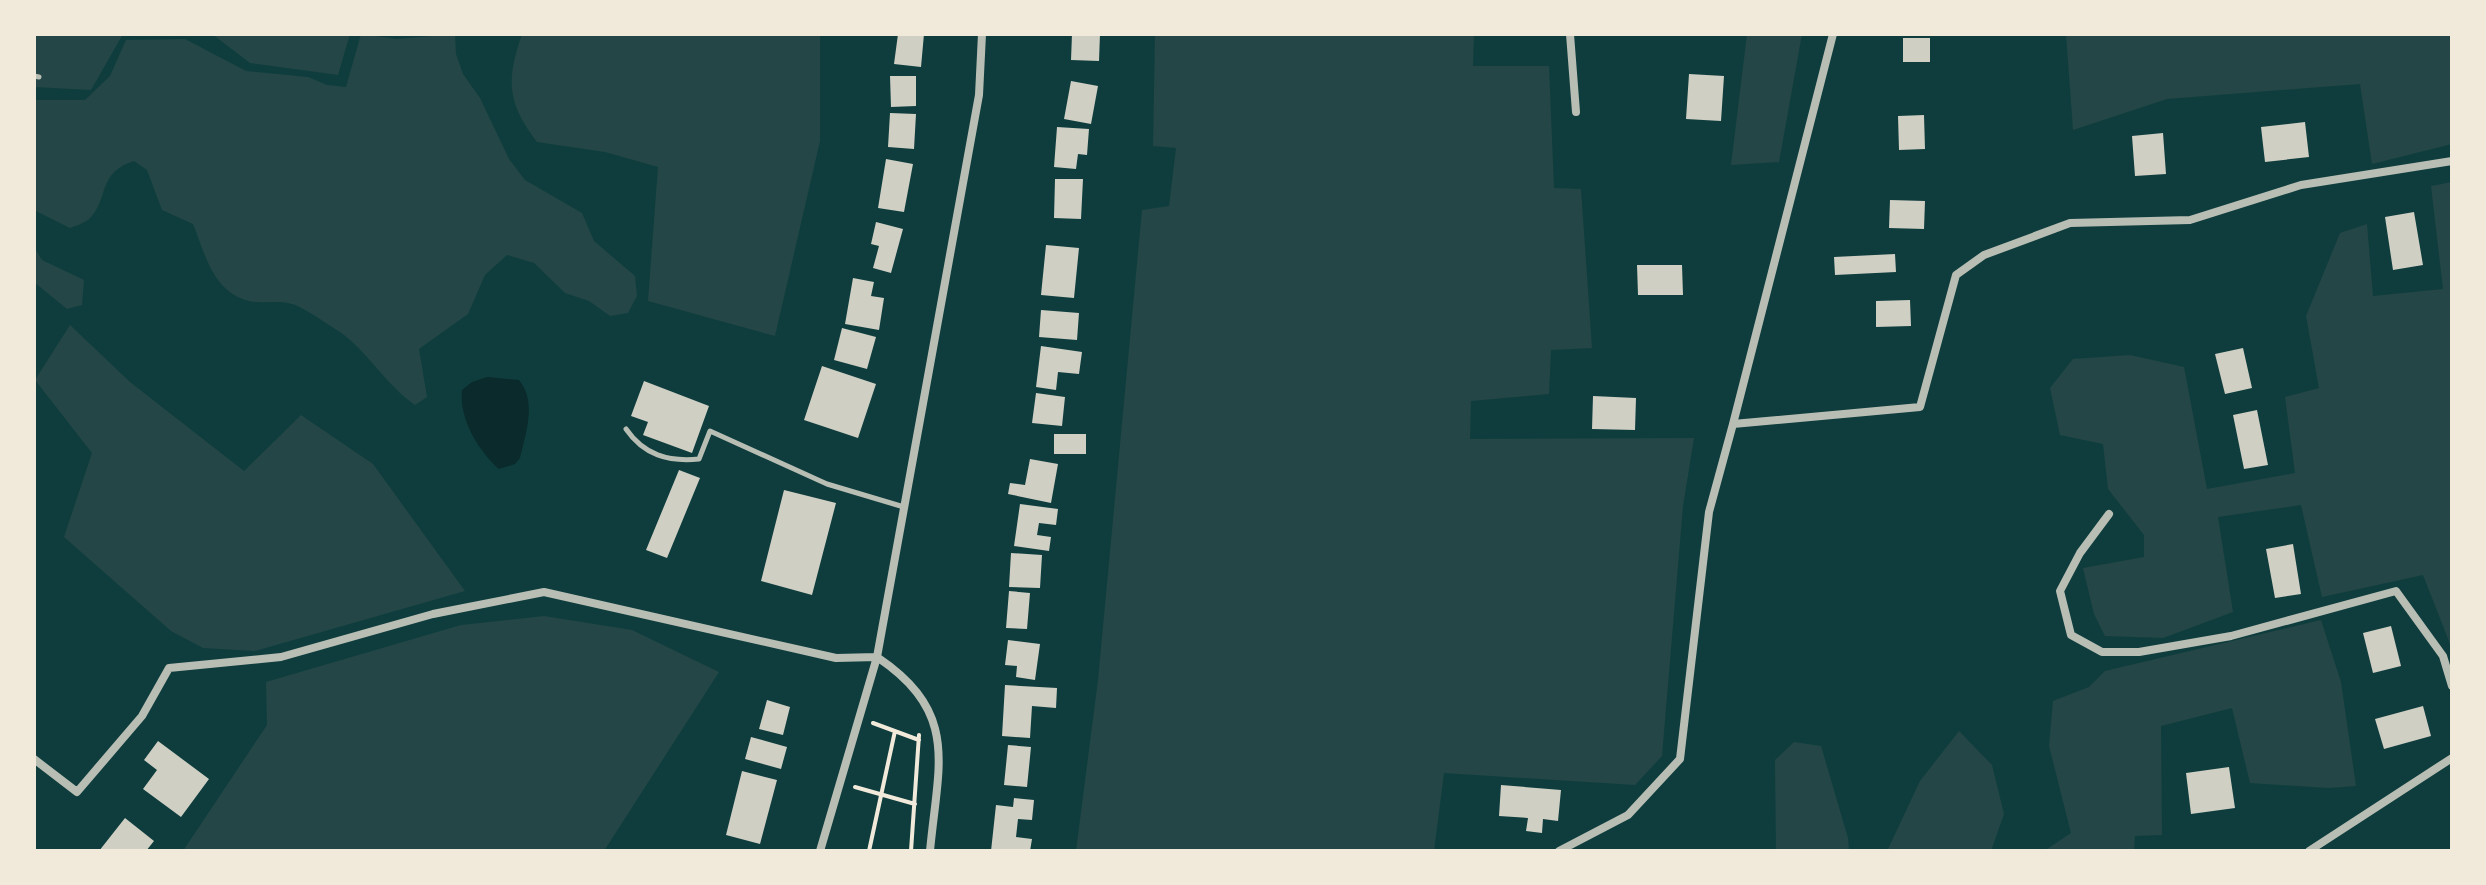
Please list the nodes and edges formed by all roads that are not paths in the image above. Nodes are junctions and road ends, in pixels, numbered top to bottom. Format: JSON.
{"nodes":[{"id":1,"x":982,"y":34,"type":"edge"},
{"id":2,"x":1570,"y":34,"type":"edge"},
{"id":3,"x":1833,"y":34,"type":"edge"},
{"id":4,"x":1576,"y":112,"type":"dead end"},
{"id":5,"x":2452,"y":161,"type":"edge"},
{"id":6,"x":1733,"y":424,"type":"junction"},
{"id":7,"x":626,"y":429,"type":"dead end"},
{"id":8,"x":906,"y":507,"type":"junction"},
{"id":9,"x":2109,"y":514,"type":"dead end"},
{"id":10,"x":877,"y":657,"type":"junction"},
{"id":11,"x":2452,"y":686,"type":"edge"},
{"id":12,"x":2452,"y":758,"type":"edge"},
{"id":13,"x":34,"y":759,"type":"edge"},
{"id":14,"x":820,"y":851,"type":"edge"},
{"id":15,"x":930,"y":851,"type":"edge"},
{"id":16,"x":1559,"y":851,"type":"edge"},
{"id":17,"x":2309,"y":851,"type":"edge"}],
"edges":[{"from":1,"to":8,"type":"street"},
{"from":2,"to":4,"type":"street"},
{"from":3,"to":6,"type":"street"},
{"from":5,"to":6,"type":"street"},
{"from":6,"to":16,"type":"street"},
{"from":7,"to":8,"type":"lane"},
{"from":8,"to":10,"type":"street"},
{"from":9,"to":11,"type":"street"},
{"from":10,"to":13,"type":"street"},
{"from":10,"to":14,"type":"street"},
{"from":10,"to":15,"type":"street"},
{"from":12,"to":17,"type":"street"}]}
